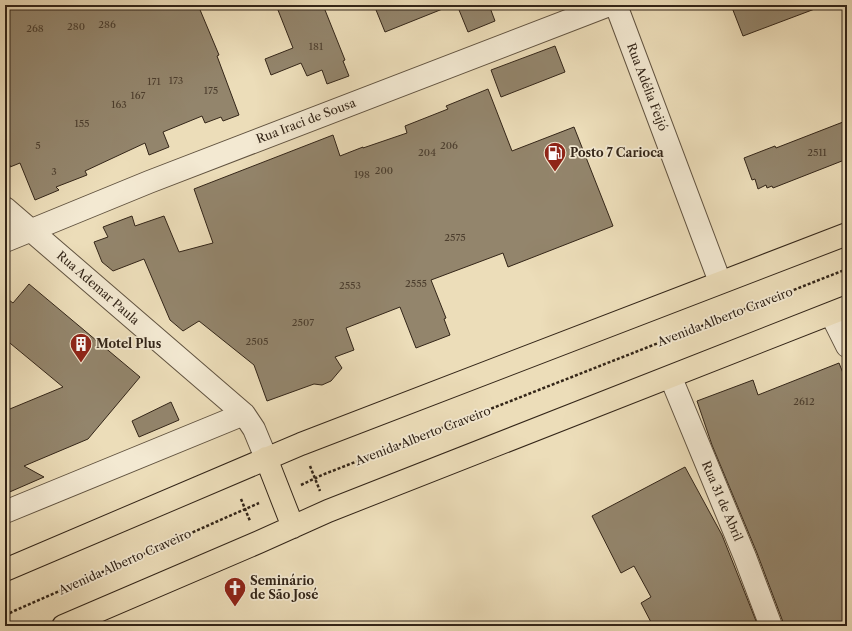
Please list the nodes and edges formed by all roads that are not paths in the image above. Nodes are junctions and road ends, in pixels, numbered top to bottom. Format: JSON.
{"nodes":[{"id":1,"x":609,"y":5,"type":"edge"},
{"id":2,"x":616,"y":5,"type":"edge"},
{"id":3,"x":5,"y":208,"type":"edge"},
{"id":4,"x":31,"y":230,"type":"junction"},
{"id":5,"x":847,"y":234,"type":"edge"},
{"id":6,"x":5,"y":241,"type":"edge"},
{"id":7,"x":720,"y":282,"type":"junction"},
{"id":8,"x":839,"y":310,"type":"edge"},
{"id":9,"x":847,"y":346,"type":"edge"},
{"id":10,"x":671,"y":378,"type":"junction"},
{"id":11,"x":244,"y":414,"type":"junction"},
{"id":12,"x":266,"y":458,"type":"junction"},
{"id":13,"x":5,"y":512,"type":"edge"},
{"id":14,"x":293,"y":527,"type":"junction"},
{"id":15,"x":5,"y":570,"type":"edge"},
{"id":16,"x":63,"y":626,"type":"edge"},
{"id":17,"x":772,"y":626,"type":"edge"}],
"edges":[{"from":1,"to":4,"type":"street","name":"Rua Iraci de Sousa"},
{"from":2,"to":7,"type":"street","name":"Rua Adélia Feijó"},
{"from":3,"to":4,"type":"street","name":"Rua Ademar Paula"},
{"from":4,"to":6,"type":"street","name":"Rua Iraci de Sousa"},
{"from":4,"to":11,"type":"street","name":"Rua Ademar Paula"},
{"from":5,"to":7,"type":"main road"},
{"from":7,"to":12,"type":"main road"},
{"from":8,"to":9,"type":"street"},
{"from":8,"to":10,"type":"main road"},
{"from":10,"to":14,"type":"main road"},
{"from":10,"to":17,"type":"street","name":"Rua 31 de Abril"},
{"from":11,"to":12,"type":"street","name":"Rua Ademar Paula"},
{"from":11,"to":13,"type":"street"},
{"from":12,"to":14,"type":"main road"},
{"from":12,"to":15,"type":"main road"},
{"from":14,"to":16,"type":"main road"}]}
